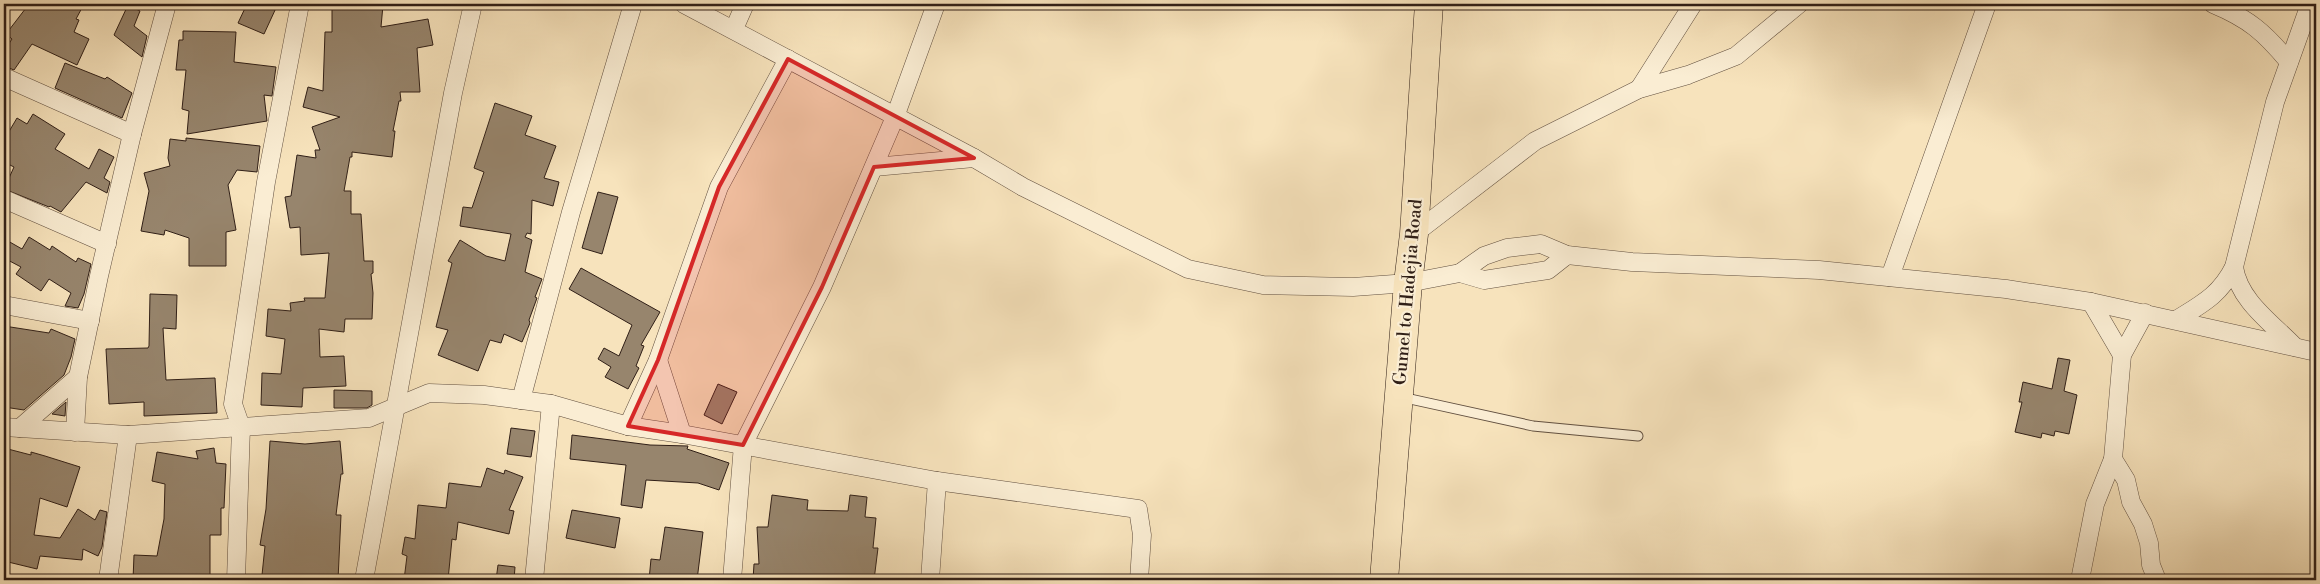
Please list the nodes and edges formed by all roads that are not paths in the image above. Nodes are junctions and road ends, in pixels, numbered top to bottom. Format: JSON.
{"nodes":[{"id":1,"x":300,"y":4,"type":"edge"},
{"id":2,"x":473,"y":4,"type":"edge"},
{"id":3,"x":633,"y":4,"type":"edge"},
{"id":4,"x":684,"y":4,"type":"edge"},
{"id":5,"x":745,"y":4,"type":"edge"},
{"id":6,"x":936,"y":4,"type":"edge"},
{"id":7,"x":1429,"y":4,"type":"edge"},
{"id":8,"x":1692,"y":4,"type":"edge"},
{"id":9,"x":1799,"y":4,"type":"edge"},
{"id":10,"x":1987,"y":4,"type":"edge"},
{"id":11,"x":2213,"y":4,"type":"edge"},
{"id":12,"x":2310,"y":4,"type":"edge"},
{"id":13,"x":163,"y":5,"type":"edge"},
{"id":14,"x":734,"y":29,"type":"junction"},
{"id":15,"x":788,"y":59,"type":"junction"},
{"id":16,"x":2289,"y":62,"type":"junction"},
{"id":17,"x":4,"y":77,"type":"edge"},
{"id":18,"x":1639,"y":89,"type":"junction"},
{"id":19,"x":895,"y":117,"type":"junction"},
{"id":20,"x":132,"y":134,"type":"junction"},
{"id":21,"x":974,"y":158,"type":"junction"},
{"id":22,"x":874,"y":167,"type":"junction"},
{"id":23,"x":4,"y":199,"type":"edge"},
{"id":24,"x":1414,"y":234,"type":"junction"},
{"id":25,"x":107,"y":244,"type":"junction"},
{"id":26,"x":1567,"y":255,"type":"junction"},
{"id":27,"x":2234,"y":266,"type":"junction"},
{"id":28,"x":1460,"y":273,"type":"junction"},
{"id":29,"x":1890,"y":277,"type":"junction"},
{"id":30,"x":1408,"y":283,"type":"junction"},
{"id":31,"x":2091,"y":302,"type":"junction"},
{"id":32,"x":4,"y":304,"type":"edge"},
{"id":33,"x":2145,"y":313,"type":"junction"},
{"id":34,"x":2176,"y":320,"type":"junction"},
{"id":35,"x":90,"y":321,"type":"junction"},
{"id":36,"x":2295,"y":347,"type":"junction"},
{"id":37,"x":2316,"y":352,"type":"edge"},
{"id":38,"x":2122,"y":355,"type":"junction"},
{"id":39,"x":658,"y":360,"type":"junction"},
{"id":40,"x":78,"y":377,"type":"junction"},
{"id":41,"x":1399,"y":397,"type":"junction"},
{"id":42,"x":521,"y":400,"type":"junction"},
{"id":43,"x":551,"y":404,"type":"junction"},
{"id":44,"x":395,"y":407,"type":"junction"},
{"id":45,"x":628,"y":426,"type":"junction"},
{"id":46,"x":241,"y":427,"type":"junction"},
{"id":47,"x":12,"y":428,"type":"edge"},
{"id":48,"x":75,"y":432,"type":"junction"},
{"id":49,"x":682,"y":434,"type":"junction"},
{"id":50,"x":128,"y":435,"type":"junction"},
{"id":51,"x":1638,"y":436,"type":"dead end"},
{"id":52,"x":743,"y":445,"type":"junction"},
{"id":53,"x":2114,"y":459,"type":"junction"},
{"id":54,"x":937,"y":481,"type":"junction"},
{"id":55,"x":108,"y":580,"type":"edge"},
{"id":56,"x":236,"y":580,"type":"edge"},
{"id":57,"x":364,"y":580,"type":"edge"},
{"id":58,"x":534,"y":580,"type":"edge"},
{"id":59,"x":732,"y":580,"type":"edge"},
{"id":60,"x":930,"y":580,"type":"edge"},
{"id":61,"x":1139,"y":580,"type":"edge"},
{"id":62,"x":1384,"y":580,"type":"edge"},
{"id":63,"x":2080,"y":580,"type":"edge"},
{"id":64,"x":2157,"y":580,"type":"edge"}],
"edges":[{"from":1,"to":46,"type":"street"},
{"from":2,"to":44,"type":"street"},
{"from":3,"to":42,"type":"street"},
{"from":4,"to":14,"type":"street"},
{"from":5,"to":14,"type":"street"},
{"from":6,"to":19,"type":"street"},
{"from":7,"to":24,"type":"main road","name":"Gumel to Hadejia Road"},
{"from":8,"to":18,"type":"street"},
{"from":9,"to":18,"type":"street"},
{"from":10,"to":29,"type":"street"},
{"from":11,"to":16,"type":"street"},
{"from":12,"to":16,"type":"street"},
{"from":13,"to":20,"type":"street"},
{"from":14,"to":15,"type":"street"},
{"from":15,"to":19,"type":"street"},
{"from":15,"to":39,"type":"street"},
{"from":16,"to":27,"type":"street"},
{"from":17,"to":20,"type":"street"},
{"from":18,"to":24,"type":"street"},
{"from":19,"to":21,"type":"street"},
{"from":19,"to":22,"type":"street"},
{"from":20,"to":25,"type":"street"},
{"from":21,"to":22,"type":"street"},
{"from":21,"to":30,"type":"street"},
{"from":22,"to":52,"type":"street"},
{"from":23,"to":25,"type":"street"},
{"from":24,"to":30,"type":"main road","name":"Gumel to Hadejia Road"},
{"from":25,"to":35,"type":"street"},
{"from":26,"to":28,"type":"street"},
{"from":26,"to":28,"type":"street"},
{"from":26,"to":29,"type":"street"},
{"from":27,"to":34,"type":"street"},
{"from":27,"to":36,"type":"street"},
{"from":28,"to":30,"type":"street"},
{"from":29,"to":31,"type":"street"},
{"from":30,"to":41,"type":"main road","name":"Gumel to Hadejia Road"},
{"from":31,"to":33,"type":"street"},
{"from":31,"to":38,"type":"street"},
{"from":32,"to":35,"type":"street"},
{"from":33,"to":34,"type":"street"},
{"from":33,"to":38,"type":"street"},
{"from":34,"to":36,"type":"street"},
{"from":35,"to":40,"type":"street"},
{"from":36,"to":37,"type":"street"},
{"from":38,"to":53,"type":"street"},
{"from":39,"to":45,"type":"street"},
{"from":39,"to":49,"type":"street"},
{"from":40,"to":47,"type":"street"},
{"from":40,"to":48,"type":"street"},
{"from":41,"to":51,"type":"lane"},
{"from":41,"to":62,"type":"main road","name":"Gumel to Hadejia Road"},
{"from":42,"to":43,"type":"street"},
{"from":42,"to":44,"type":"street"},
{"from":43,"to":45,"type":"street"},
{"from":43,"to":58,"type":"street"},
{"from":44,"to":46,"type":"street"},
{"from":44,"to":57,"type":"street"},
{"from":45,"to":49,"type":"street"},
{"from":46,"to":50,"type":"street"},
{"from":46,"to":56,"type":"street"},
{"from":47,"to":48,"type":"street"},
{"from":48,"to":50,"type":"street"},
{"from":49,"to":52,"type":"street"},
{"from":50,"to":55,"type":"street"},
{"from":52,"to":54,"type":"street"},
{"from":52,"to":59,"type":"street"},
{"from":53,"to":63,"type":"street"},
{"from":53,"to":64,"type":"street"},
{"from":54,"to":60,"type":"street"},
{"from":54,"to":61,"type":"street"}]}
